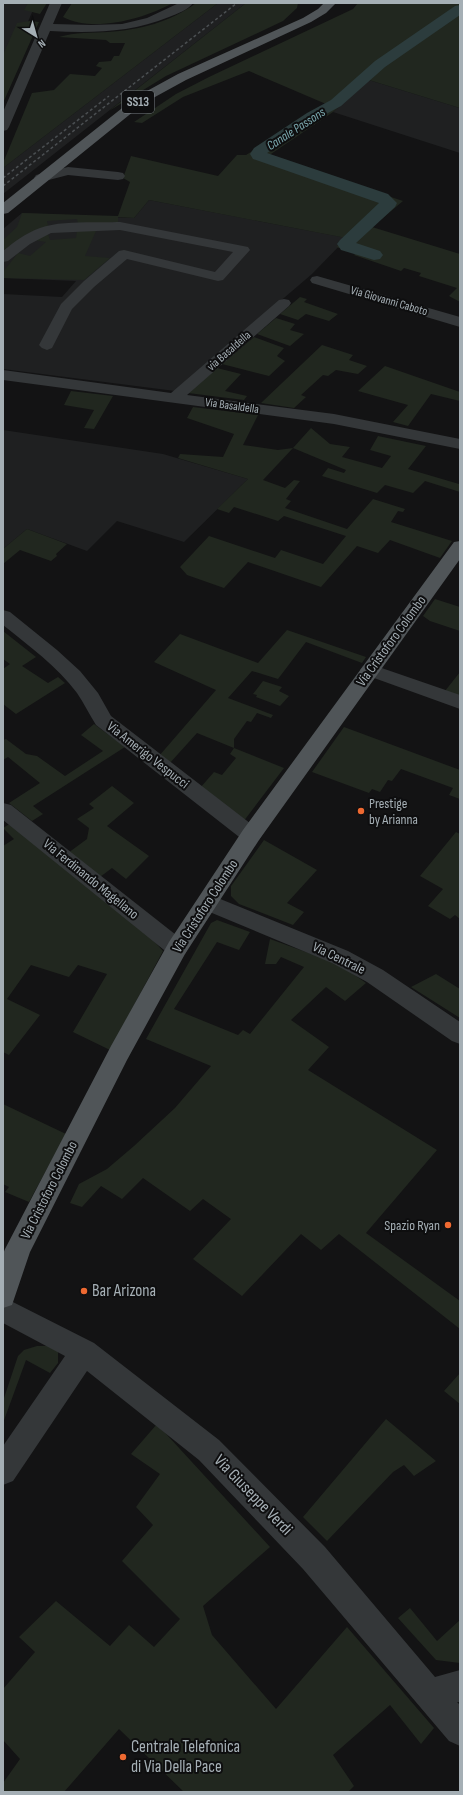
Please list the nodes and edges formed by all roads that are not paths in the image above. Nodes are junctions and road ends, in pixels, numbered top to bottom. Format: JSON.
{"nodes":[{"id":1,"x":56,"y":3,"type":"edge"},
{"id":2,"x":187,"y":3,"type":"edge"},
{"id":3,"x":310,"y":3,"type":"edge"},
{"id":4,"x":330,"y":3,"type":"edge"},
{"id":5,"x":293,"y":26,"type":"junction"},
{"id":6,"x":46,"y":27,"type":"junction"},
{"id":7,"x":3,"y":127,"type":"edge"},
{"id":8,"x":118,"y":176,"type":"dead end"},
{"id":9,"x":41,"y":178,"type":"junction"},
{"id":10,"x":3,"y":210,"type":"edge"},
{"id":11,"x":3,"y":258,"type":"edge"},
{"id":12,"x":317,"y":280,"type":"dead end"},
{"id":13,"x":284,"y":303,"type":"dead end"},
{"id":14,"x":460,"y":322,"type":"edge"},
{"id":15,"x":47,"y":345,"type":"dead end"},
{"id":16,"x":3,"y":375,"type":"edge"},
{"id":17,"x":174,"y":398,"type":"junction"},
{"id":18,"x":460,"y":444,"type":"edge"},
{"id":19,"x":458,"y":552,"type":"edge"},
{"id":20,"x":3,"y":616,"type":"edge"},
{"id":21,"x":370,"y":670,"type":"junction"},
{"id":22,"x":460,"y":702,"type":"edge"},
{"id":23,"x":4,"y":810,"type":"dead end"},
{"id":24,"x":251,"y":835,"type":"junction"},
{"id":25,"x":208,"y":902,"type":"junction"},
{"id":26,"x":178,"y":948,"type":"junction"},
{"id":27,"x":460,"y":1034,"type":"edge"},
{"id":28,"x":4,"y":1294,"type":"edge"},
{"id":29,"x":84,"y":1352,"type":"junction"},
{"id":30,"x":3,"y":1471,"type":"edge"},
{"id":31,"x":460,"y":1686,"type":"edge"},
{"id":32,"x":430,"y":1694,"type":"junction"},
{"id":33,"x":460,"y":1730,"type":"edge"}],
"edges":[{"from":1,"to":6,"type":"street"},
{"from":2,"to":6,"type":"street"},
{"from":3,"to":5,"type":"main road","number":"SS13"},
{"from":4,"to":5,"type":"main road","number":"SS13"},
{"from":5,"to":9,"type":"main road","name":"SS13","number":"SS13"},
{"from":6,"to":7,"type":"street"},
{"from":8,"to":9,"type":"street"},
{"from":9,"to":10,"type":"main road","name":"SS13","number":"SS13"},
{"from":11,"to":15,"type":"street"},
{"from":12,"to":14,"type":"street","name":"Via Giovanni Caboto"},
{"from":13,"to":17,"type":"street","name":"via Basaldella"},
{"from":16,"to":17,"type":"street","name":"Via Basaldella"},
{"from":17,"to":18,"type":"street","name":"Via Basaldella"},
{"from":19,"to":21,"type":"main road","name":"Via Cristoforo Colombo"},
{"from":20,"to":24,"type":"street","name":"Via Amerigo Vespucci"},
{"from":21,"to":22,"type":"street"},
{"from":21,"to":24,"type":"main road","name":"Via Cristoforo Colombo"},
{"from":23,"to":26,"type":"street","name":"Via Ferdinando Magellano"},
{"from":24,"to":25,"type":"main road","name":"Via Cristoforo Colombo"},
{"from":25,"to":26,"type":"main road","name":"Via Cristoforo Colombo"},
{"from":25,"to":27,"type":"street","name":"Via Centrale"},
{"from":26,"to":28,"type":"main road","name":"Via Cristoforo Colombo"},
{"from":28,"to":29,"type":"street","name":"Via Giuseppe Verdi"},
{"from":29,"to":30,"type":"street"},
{"from":29,"to":32,"type":"street","name":"Via Giuseppe Verdi"},
{"from":31,"to":32,"type":"street"},
{"from":32,"to":33,"type":"street","name":"Via Giuseppe Verdi"}]}
